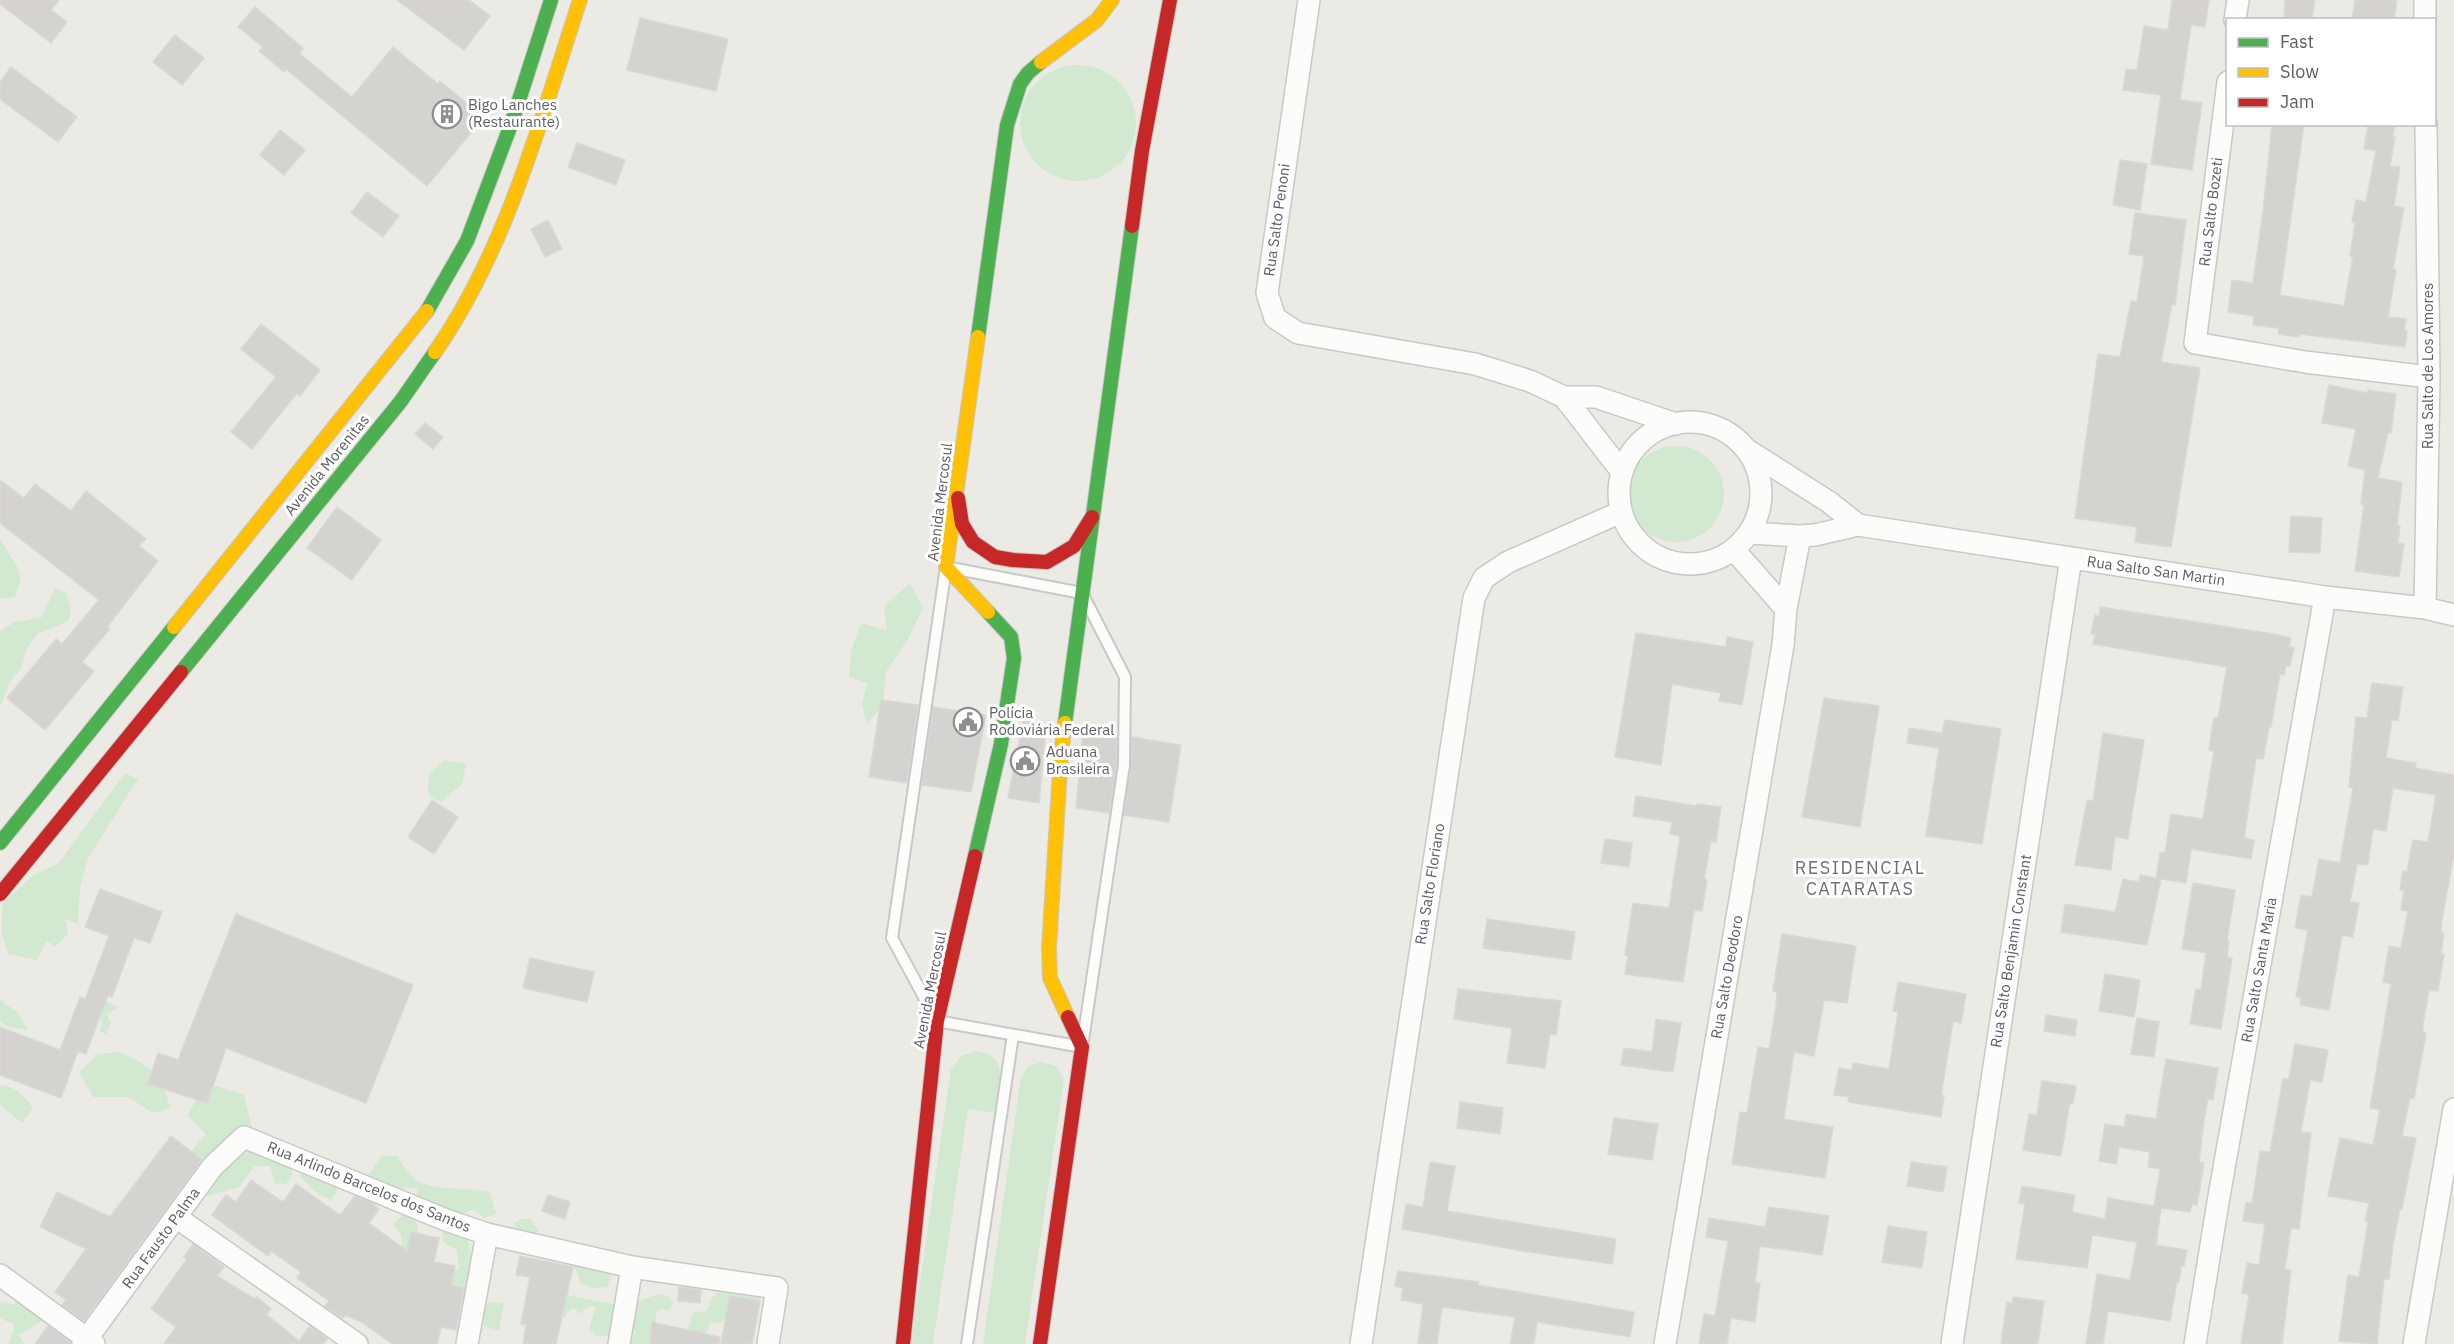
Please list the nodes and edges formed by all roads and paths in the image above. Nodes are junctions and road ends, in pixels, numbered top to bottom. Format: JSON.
{"nodes":[{"id":1,"x":551,"y":0,"type":"edge"},
{"id":2,"x":580,"y":0,"type":"edge"},
{"id":3,"x":1112,"y":0,"type":"edge"},
{"id":4,"x":1170,"y":0,"type":"edge"},
{"id":5,"x":1309,"y":0,"type":"edge"},
{"id":6,"x":2238,"y":0,"type":"edge"},
{"id":7,"x":2425,"y":0,"type":"edge"},
{"id":8,"x":2235,"y":18,"type":"edge"},
{"id":9,"x":2425,"y":18,"type":"edge"},
{"id":10,"x":2226,"y":98,"type":"edge"},
{"id":11,"x":512,"y":122,"type":"junction"},
{"id":12,"x":2426,"y":126,"type":"edge"},
{"id":13,"x":534,"y":138,"type":"junction"},
{"id":14,"x":2429,"y":377,"type":"junction"},
{"id":15,"x":1564,"y":397,"type":"junction"},
{"id":16,"x":1676,"y":424,"type":"junction"},
{"id":17,"x":1749,"y":451,"type":"junction"},
{"id":18,"x":1622,"y":472,"type":"junction"},
{"id":19,"x":957,"y":488,"type":"junction"},
{"id":20,"x":1621,"y":512,"type":"junction"},
{"id":21,"x":1093,"y":516,"type":"junction"},
{"id":22,"x":1858,"y":525,"type":"junction"},
{"id":23,"x":1750,"y":533,"type":"junction"},
{"id":24,"x":1800,"y":536,"type":"junction"},
{"id":25,"x":1734,"y":550,"type":"junction"},
{"id":26,"x":2071,"y":558,"type":"junction"},
{"id":27,"x":946,"y":567,"type":"junction"},
{"id":28,"x":210,"y":583,"type":"junction"},
{"id":29,"x":1082,"y":593,"type":"junction"},
{"id":30,"x":2325,"y":597,"type":"junction"},
{"id":31,"x":234,"y":605,"type":"junction"},
{"id":32,"x":2425,"y":608,"type":"junction"},
{"id":33,"x":1786,"y":609,"type":"junction"},
{"id":34,"x":2454,"y":615,"type":"edge"},
{"id":35,"x":0,"y":843,"type":"edge"},
{"id":36,"x":0,"y":894,"type":"edge"},
{"id":37,"x":937,"y":1021,"type":"junction"},
{"id":38,"x":1013,"y":1035,"type":"junction"},
{"id":39,"x":1082,"y":1047,"type":"junction"},
{"id":40,"x":2454,"y":1109,"type":"edge"},
{"id":41,"x":244,"y":1137,"type":"joint"},
{"id":42,"x":176,"y":1217,"type":"junction"},
{"id":43,"x":487,"y":1234,"type":"junction"},
{"id":44,"x":632,"y":1267,"type":"junction"},
{"id":45,"x":0,"y":1275,"type":"edge"},
{"id":46,"x":88,"y":1342,"type":"edge"},
{"id":47,"x":357,"y":1344,"type":"edge"},
{"id":48,"x":466,"y":1344,"type":"edge"},
{"id":49,"x":619,"y":1344,"type":"edge"},
{"id":50,"x":768,"y":1344,"type":"edge"},
{"id":51,"x":903,"y":1344,"type":"edge"},
{"id":52,"x":967,"y":1344,"type":"edge"},
{"id":53,"x":1040,"y":1344,"type":"edge"},
{"id":54,"x":1360,"y":1344,"type":"edge"},
{"id":55,"x":1665,"y":1344,"type":"edge"},
{"id":56,"x":1952,"y":1344,"type":"edge"},
{"id":57,"x":2195,"y":1344,"type":"edge"},
{"id":58,"x":2414,"y":1344,"type":"edge"}],
"edges":[{"from":1,"to":11,"type":"main road","name":"Avenida Morenitas"},
{"from":2,"to":13,"type":"main road","name":"Avenida Morenitas"},
{"from":3,"to":19,"type":"main road","name":"Avenida Mercosul"},
{"from":4,"to":21,"type":"main road"},
{"from":5,"to":15,"type":"street","name":"Rua Salto Penoni"},
{"from":6,"to":8,"type":"street"},
{"from":7,"to":9,"type":"street"},
{"from":10,"to":14,"type":"street","name":"Rua Salto Bozeti"},
{"from":11,"to":13,"type":"main road"},
{"from":11,"to":28,"type":"main road","name":"Avenida Morenitas"},
{"from":12,"to":14,"type":"street","name":"Rua Salto de Los Amores"},
{"from":13,"to":31,"type":"main road","name":"Avenida Morenitas"},
{"from":14,"to":32,"type":"street","name":"Rua Salto de Los Amores"},
{"from":15,"to":16,"type":"street","name":"Rua Salto Penoni"},
{"from":15,"to":18,"type":"street","name":"Rua Salto Penoni"},
{"from":16,"to":17,"type":"street"},
{"from":16,"to":18,"type":"street"},
{"from":17,"to":22,"type":"street","name":"Rua Salto San Martin"},
{"from":17,"to":23,"type":"street"},
{"from":18,"to":20,"type":"street"},
{"from":19,"to":21,"type":"main road"},
{"from":19,"to":27,"type":"main road","name":"Avenida Mercosul"},
{"from":20,"to":25,"type":"street"},
{"from":20,"to":54,"type":"street","name":"Rua Salto Floriano"},
{"from":21,"to":29,"type":"main road"},
{"from":22,"to":24,"type":"street","name":"Rua Salto San Martin"},
{"from":22,"to":26,"type":"street","name":"Rua Salto San Martin"},
{"from":23,"to":24,"type":"street","name":"Rua Salto San Martin"},
{"from":23,"to":25,"type":"street"},
{"from":24,"to":33,"type":"street","name":"Rua Salto Deodoro"},
{"from":25,"to":33,"type":"street"},
{"from":26,"to":30,"type":"street","name":"Rua Salto San Martin"},
{"from":26,"to":56,"type":"street","name":"Rua Salto Benjamin Constant"},
{"from":27,"to":29,"type":"lane"},
{"from":27,"to":37,"type":"lane"},
{"from":27,"to":37,"type":"main road","name":"Avenida Mercosul"},
{"from":28,"to":31,"type":"main road"},
{"from":28,"to":35,"type":"main road","name":"Avenida Morenitas"},
{"from":29,"to":39,"type":"main road"},
{"from":29,"to":39,"type":"lane"},
{"from":30,"to":32,"type":"street","name":"Rua Salto San Martin"},
{"from":30,"to":57,"type":"street","name":"Rua Salto Santa Maria"},
{"from":31,"to":36,"type":"main road","name":"Avenida Morenitas"},
{"from":32,"to":34,"type":"street","name":"Rua Salto San Martin"},
{"from":33,"to":55,"type":"street","name":"Rua Salto Deodoro"},
{"from":37,"to":38,"type":"lane"},
{"from":37,"to":51,"type":"main road","name":"Avenida Mercosul"},
{"from":38,"to":39,"type":"lane"},
{"from":38,"to":52,"type":"lane"},
{"from":39,"to":53,"type":"main road"},
{"from":40,"to":58,"type":"street"},
{"from":41,"to":42,"type":"street","name":"Rua Fausto Palma"},
{"from":41,"to":43,"type":"street","name":"Rua Arlindo Barcelos dos Santos"},
{"from":42,"to":46,"type":"street","name":"Rua Fausto Palma"},
{"from":42,"to":47,"type":"street"},
{"from":43,"to":44,"type":"street","name":"Rua Arlindo Barcelos dos Santos"},
{"from":43,"to":48,"type":"street"},
{"from":44,"to":49,"type":"street"},
{"from":44,"to":50,"type":"street","name":"Rua Arlindo Barcelos dos Santos"},
{"from":45,"to":46,"type":"street"}]}
